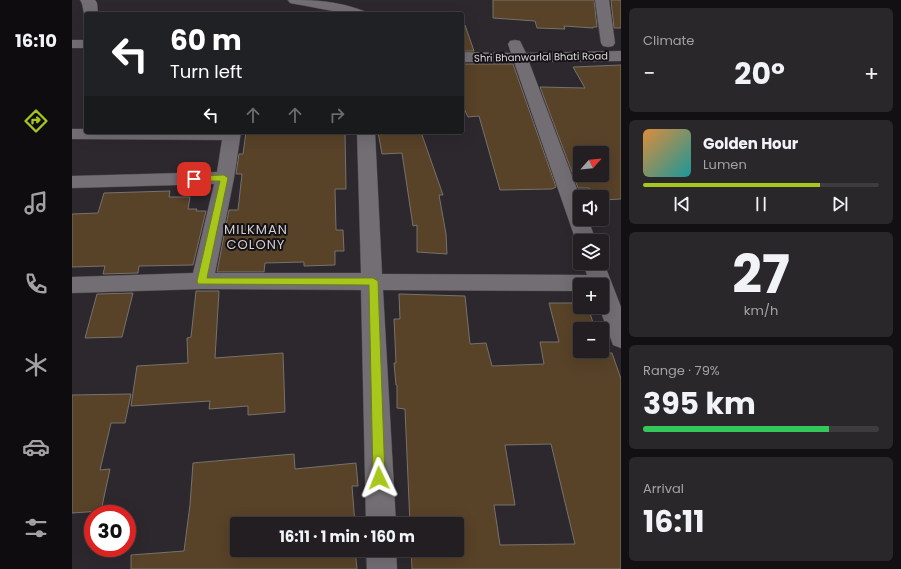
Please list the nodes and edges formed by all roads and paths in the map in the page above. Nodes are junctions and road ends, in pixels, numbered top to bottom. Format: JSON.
{"nodes":[{"id":1,"x":87,"y":0,"type":"edge"},
{"id":2,"x":295,"y":0,"type":"edge"},
{"id":3,"x":602,"y":0,"type":"edge"},
{"id":4,"x":91,"y":12,"type":"edge"},
{"id":5,"x":353,"y":12,"type":"edge"},
{"id":6,"x":83,"y":44,"type":"edge"},
{"id":7,"x":464,"y":44,"type":"edge"},
{"id":8,"x":615,"y":44,"type":"edge"},
{"id":9,"x":517,"y":51,"type":"junction"},
{"id":10,"x":72,"y":56,"type":"edge"},
{"id":11,"x":621,"y":56,"type":"edge"},
{"id":12,"x":464,"y":57,"type":"edge"},
{"id":13,"x":72,"y":134,"type":"edge"},
{"id":14,"x":84,"y":134,"type":"edge"},
{"id":15,"x":232,"y":134,"type":"edge"},
{"id":16,"x":366,"y":134,"type":"edge"},
{"id":17,"x":224,"y":178,"type":"junction"},
{"id":18,"x":72,"y":182,"type":"edge"},
{"id":19,"x":583,"y":234,"type":"edge"},
{"id":20,"x":598,"y":273,"type":"edge"},
{"id":21,"x":202,"y":281,"type":"junction"},
{"id":22,"x":373,"y":281,"type":"junction"},
{"id":23,"x":72,"y":285,"type":"edge"},
{"id":24,"x":621,"y":338,"type":"edge"},
{"id":25,"x":381,"y":517,"type":"edge"},
{"id":26,"x":381,"y":557,"type":"edge"},
{"id":27,"x":382,"y":569,"type":"edge"}],
"edges":[{"from":1,"to":4,"type":"street"},
{"from":2,"to":5,"type":"street"},
{"from":3,"to":8,"type":"street"},
{"from":6,"to":10,"type":"street"},
{"from":7,"to":9,"type":"street","name":"Shri Bhanwarlal Bhati Road"},
{"from":8,"to":9,"type":"street","name":"Shri Bhanwarlal Bhati Road"},
{"from":9,"to":11,"type":"street","name":"Shri Bhanwarlal Bhati Road"},
{"from":9,"to":12,"type":"street","name":"Shri Bhanwarlal Bhati Road"},
{"from":9,"to":19,"type":"street"},
{"from":13,"to":14,"type":"street"},
{"from":15,"to":17,"type":"street"},
{"from":16,"to":22,"type":"street"},
{"from":17,"to":18,"type":"street"},
{"from":17,"to":21,"type":"street"},
{"from":20,"to":22,"type":"street"},
{"from":20,"to":24,"type":"street"},
{"from":21,"to":22,"type":"street"},
{"from":21,"to":23,"type":"street"},
{"from":22,"to":25,"type":"street"},
{"from":26,"to":27,"type":"street"}]}
